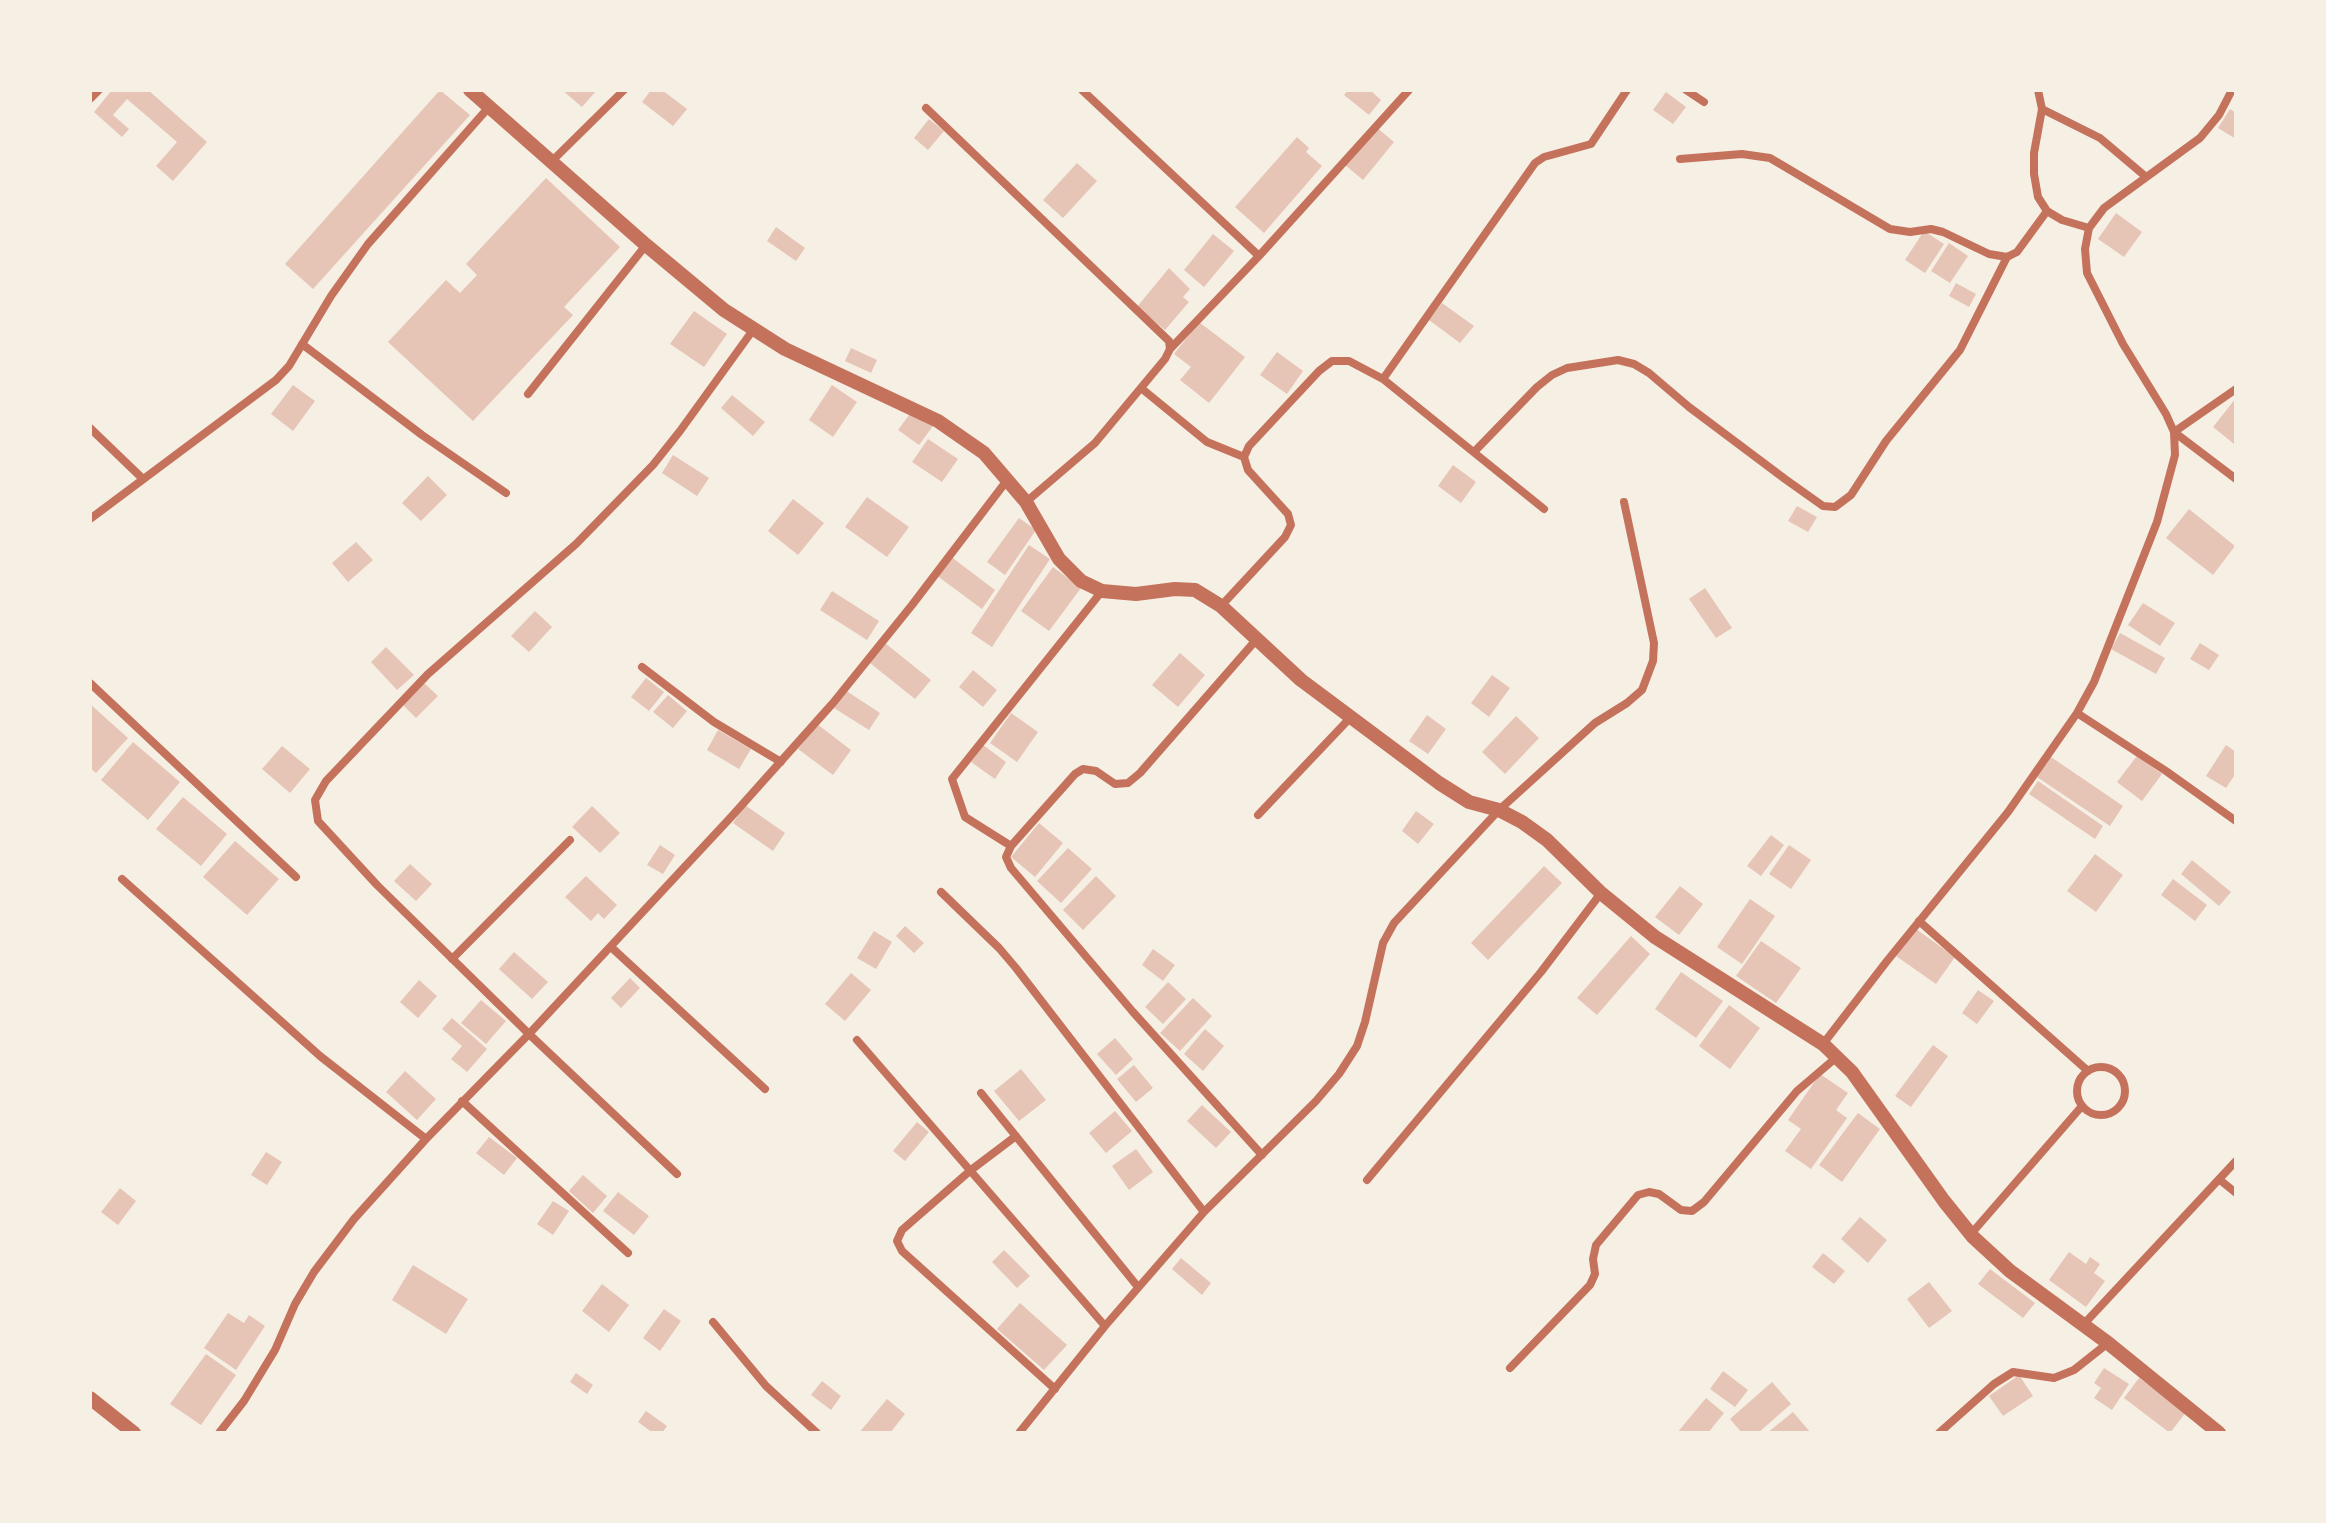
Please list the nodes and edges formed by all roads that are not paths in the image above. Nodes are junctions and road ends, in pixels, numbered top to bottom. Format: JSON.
{"nodes":[{"id":1,"x":99,"y":90,"type":"edge"},
{"id":2,"x":470,"y":90,"type":"edge"},
{"id":3,"x":624,"y":90,"type":"edge"},
{"id":4,"x":1082,"y":90,"type":"edge"},
{"id":5,"x":1409,"y":90,"type":"edge"},
{"id":6,"x":1627,"y":90,"type":"edge"},
{"id":7,"x":1686,"y":90,"type":"edge"},
{"id":8,"x":2038,"y":90,"type":"edge"},
{"id":9,"x":2232,"y":90,"type":"edge"},
{"id":10,"x":90,"y":99,"type":"edge"},
{"id":11,"x":1704,"y":102,"type":"dead end"},
{"id":12,"x":489,"y":107,"type":"junction"},
{"id":13,"x":926,"y":108,"type":"dead end"},
{"id":14,"x":2042,"y":109,"type":"junction"},
{"id":15,"x":1680,"y":159,"type":"dead end"},
{"id":16,"x":551,"y":162,"type":"junction"},
{"id":17,"x":2145,"y":176,"type":"junction"},
{"id":18,"x":2047,"y":211,"type":"junction"},
{"id":19,"x":2089,"y":228,"type":"junction"},
{"id":20,"x":646,"y":245,"type":"junction"},
{"id":21,"x":1259,"y":256,"type":"junction"},
{"id":22,"x":2007,"y":257,"type":"junction"},
{"id":23,"x":753,"y":330,"type":"junction"},
{"id":24,"x":302,"y":344,"type":"junction"},
{"id":25,"x":1170,"y":349,"type":"junction"},
{"id":26,"x":1383,"y":379,"type":"junction"},
{"id":27,"x":1141,"y":388,"type":"junction"},
{"id":28,"x":2236,"y":389,"type":"edge"},
{"id":29,"x":528,"y":394,"type":"dead end"},
{"id":30,"x":90,"y":428,"type":"edge"},
{"id":31,"x":2174,"y":432,"type":"junction"},
{"id":32,"x":1474,"y":452,"type":"junction"},
{"id":33,"x":1244,"y":457,"type":"junction"},
{"id":34,"x":1008,"y":478,"type":"junction"},
{"id":35,"x":143,"y":479,"type":"junction"},
{"id":36,"x":2236,"y":479,"type":"edge"},
{"id":37,"x":506,"y":493,"type":"dead end"},
{"id":38,"x":1026,"y":502,"type":"junction"},
{"id":39,"x":1624,"y":502,"type":"dead end"},
{"id":40,"x":1544,"y":509,"type":"dead end"},
{"id":41,"x":90,"y":519,"type":"edge"},
{"id":42,"x":1102,"y":591,"type":"junction"},
{"id":43,"x":1221,"y":606,"type":"junction"},
{"id":44,"x":1256,"y":640,"type":"junction"},
{"id":45,"x":642,"y":667,"type":"dead end"},
{"id":46,"x":90,"y":683,"type":"edge"},
{"id":47,"x":2077,"y":713,"type":"junction"},
{"id":48,"x":1350,"y":718,"type":"junction"},
{"id":49,"x":781,"y":762,"type":"junction"},
{"id":50,"x":1499,"y":810,"type":"junction"},
{"id":51,"x":1258,"y":815,"type":"dead end"},
{"id":52,"x":2236,"y":821,"type":"edge"},
{"id":53,"x":570,"y":840,"type":"dead end"},
{"id":54,"x":1011,"y":846,"type":"junction"},
{"id":55,"x":296,"y":877,"type":"dead end"},
{"id":56,"x":122,"y":879,"type":"dead end"},
{"id":57,"x":941,"y":892,"type":"dead end"},
{"id":58,"x":1601,"y":893,"type":"junction"},
{"id":59,"x":1919,"y":921,"type":"junction"},
{"id":60,"x":611,"y":947,"type":"junction"},
{"id":61,"x":452,"y":959,"type":"junction"},
{"id":62,"x":529,"y":1034,"type":"junction"},
{"id":63,"x":857,"y":1040,"type":"dead end"},
{"id":64,"x":1823,"y":1044,"type":"junction"},
{"id":65,"x":1838,"y":1056,"type":"junction"},
{"id":66,"x":2088,"y":1071,"type":"junction"},
{"id":67,"x":765,"y":1089,"type":"dead end"},
{"id":68,"x":981,"y":1093,"type":"dead end"},
{"id":69,"x":462,"y":1101,"type":"junction"},
{"id":70,"x":2082,"y":1106,"type":"junction"},
{"id":71,"x":1016,"y":1136,"type":"junction"},
{"id":72,"x":426,"y":1139,"type":"junction"},
{"id":73,"x":1262,"y":1155,"type":"junction"},
{"id":74,"x":2236,"y":1161,"type":"edge"},
{"id":75,"x":971,"y":1170,"type":"junction"},
{"id":76,"x":677,"y":1174,"type":"dead end"},
{"id":77,"x":1367,"y":1180,"type":"dead end"},
{"id":78,"x":2220,"y":1180,"type":"junction"},
{"id":79,"x":2236,"y":1193,"type":"edge"},
{"id":80,"x":1204,"y":1212,"type":"junction"},
{"id":81,"x":1971,"y":1234,"type":"junction"},
{"id":82,"x":628,"y":1253,"type":"dead end"},
{"id":83,"x":1138,"y":1287,"type":"junction"},
{"id":84,"x":713,"y":1322,"type":"dead end"},
{"id":85,"x":2083,"y":1325,"type":"junction"},
{"id":86,"x":1105,"y":1326,"type":"junction"},
{"id":87,"x":2108,"y":1343,"type":"junction"},
{"id":88,"x":1510,"y":1368,"type":"dead end"},
{"id":89,"x":1055,"y":1389,"type":"junction"},
{"id":90,"x":90,"y":1398,"type":"edge"},
{"id":91,"x":134,"y":1433,"type":"edge"},
{"id":92,"x":219,"y":1433,"type":"edge"},
{"id":93,"x":817,"y":1433,"type":"edge"},
{"id":94,"x":1019,"y":1433,"type":"edge"},
{"id":95,"x":1939,"y":1433,"type":"edge"},
{"id":96,"x":2219,"y":1433,"type":"edge"}],
"edges":[{"from":1,"to":10,"type":"street"},
{"from":2,"to":12,"type":"street"},
{"from":3,"to":16,"type":"street"},
{"from":4,"to":21,"type":"street"},
{"from":5,"to":21,"type":"street"},
{"from":6,"to":26,"type":"street"},
{"from":7,"to":11,"type":"street"},
{"from":8,"to":14,"type":"street"},
{"from":9,"to":17,"type":"street"},
{"from":12,"to":16,"type":"street"},
{"from":12,"to":24,"type":"street"},
{"from":13,"to":25,"type":"street"},
{"from":14,"to":17,"type":"street"},
{"from":14,"to":18,"type":"street"},
{"from":15,"to":22,"type":"street"},
{"from":16,"to":20,"type":"street"},
{"from":17,"to":19,"type":"street"},
{"from":18,"to":19,"type":"street"},
{"from":18,"to":22,"type":"street"},
{"from":19,"to":31,"type":"street"},
{"from":20,"to":23,"type":"street"},
{"from":20,"to":29,"type":"street"},
{"from":21,"to":25,"type":"street"},
{"from":22,"to":32,"type":"street"},
{"from":23,"to":34,"type":"street"},
{"from":23,"to":61,"type":"street"},
{"from":24,"to":35,"type":"street"},
{"from":24,"to":37,"type":"street"},
{"from":25,"to":27,"type":"street"},
{"from":26,"to":32,"type":"street"},
{"from":26,"to":33,"type":"street"},
{"from":27,"to":33,"type":"street"},
{"from":27,"to":38,"type":"street"},
{"from":28,"to":31,"type":"street"},
{"from":30,"to":35,"type":"street"},
{"from":31,"to":36,"type":"street"},
{"from":31,"to":47,"type":"street"},
{"from":32,"to":40,"type":"street"},
{"from":33,"to":43,"type":"street"},
{"from":34,"to":38,"type":"street"},
{"from":34,"to":49,"type":"street"},
{"from":35,"to":41,"type":"street"},
{"from":38,"to":42,"type":"street"},
{"from":39,"to":50,"type":"street"},
{"from":42,"to":43,"type":"street"},
{"from":42,"to":54,"type":"street"},
{"from":43,"to":44,"type":"street"},
{"from":44,"to":48,"type":"street"},
{"from":44,"to":54,"type":"street"},
{"from":45,"to":49,"type":"street"},
{"from":46,"to":55,"type":"street"},
{"from":47,"to":52,"type":"street"},
{"from":47,"to":59,"type":"street"},
{"from":48,"to":50,"type":"street"},
{"from":48,"to":51,"type":"street"},
{"from":49,"to":60,"type":"street"},
{"from":50,"to":58,"type":"street"},
{"from":50,"to":73,"type":"street"},
{"from":53,"to":61,"type":"street"},
{"from":54,"to":73,"type":"street"},
{"from":56,"to":72,"type":"street"},
{"from":57,"to":80,"type":"street"},
{"from":58,"to":64,"type":"street"},
{"from":58,"to":77,"type":"street"},
{"from":59,"to":64,"type":"street"},
{"from":59,"to":66,"type":"street"},
{"from":60,"to":62,"type":"street"},
{"from":60,"to":67,"type":"street"},
{"from":61,"to":62,"type":"street"},
{"from":62,"to":69,"type":"street"},
{"from":62,"to":76,"type":"street"},
{"from":63,"to":75,"type":"street"},
{"from":64,"to":65,"type":"street"},
{"from":65,"to":81,"type":"street"},
{"from":65,"to":88,"type":"street"},
{"from":66,"to":70,"type":"street"},
{"from":66,"to":70,"type":"street"},
{"from":68,"to":71,"type":"street"},
{"from":69,"to":72,"type":"street"},
{"from":69,"to":82,"type":"street"},
{"from":70,"to":81,"type":"street"},
{"from":71,"to":75,"type":"street"},
{"from":71,"to":83,"type":"street"},
{"from":72,"to":92,"type":"street"},
{"from":73,"to":80,"type":"street"},
{"from":74,"to":78,"type":"street"},
{"from":75,"to":86,"type":"street"},
{"from":75,"to":89,"type":"street"},
{"from":78,"to":79,"type":"street"},
{"from":78,"to":85,"type":"street"},
{"from":80,"to":83,"type":"street"},
{"from":81,"to":85,"type":"street"},
{"from":83,"to":86,"type":"street"},
{"from":84,"to":93,"type":"street"},
{"from":85,"to":87,"type":"street"},
{"from":86,"to":89,"type":"street"},
{"from":87,"to":95,"type":"street"},
{"from":87,"to":96,"type":"street"},
{"from":89,"to":94,"type":"street"},
{"from":90,"to":91,"type":"street"}]}
